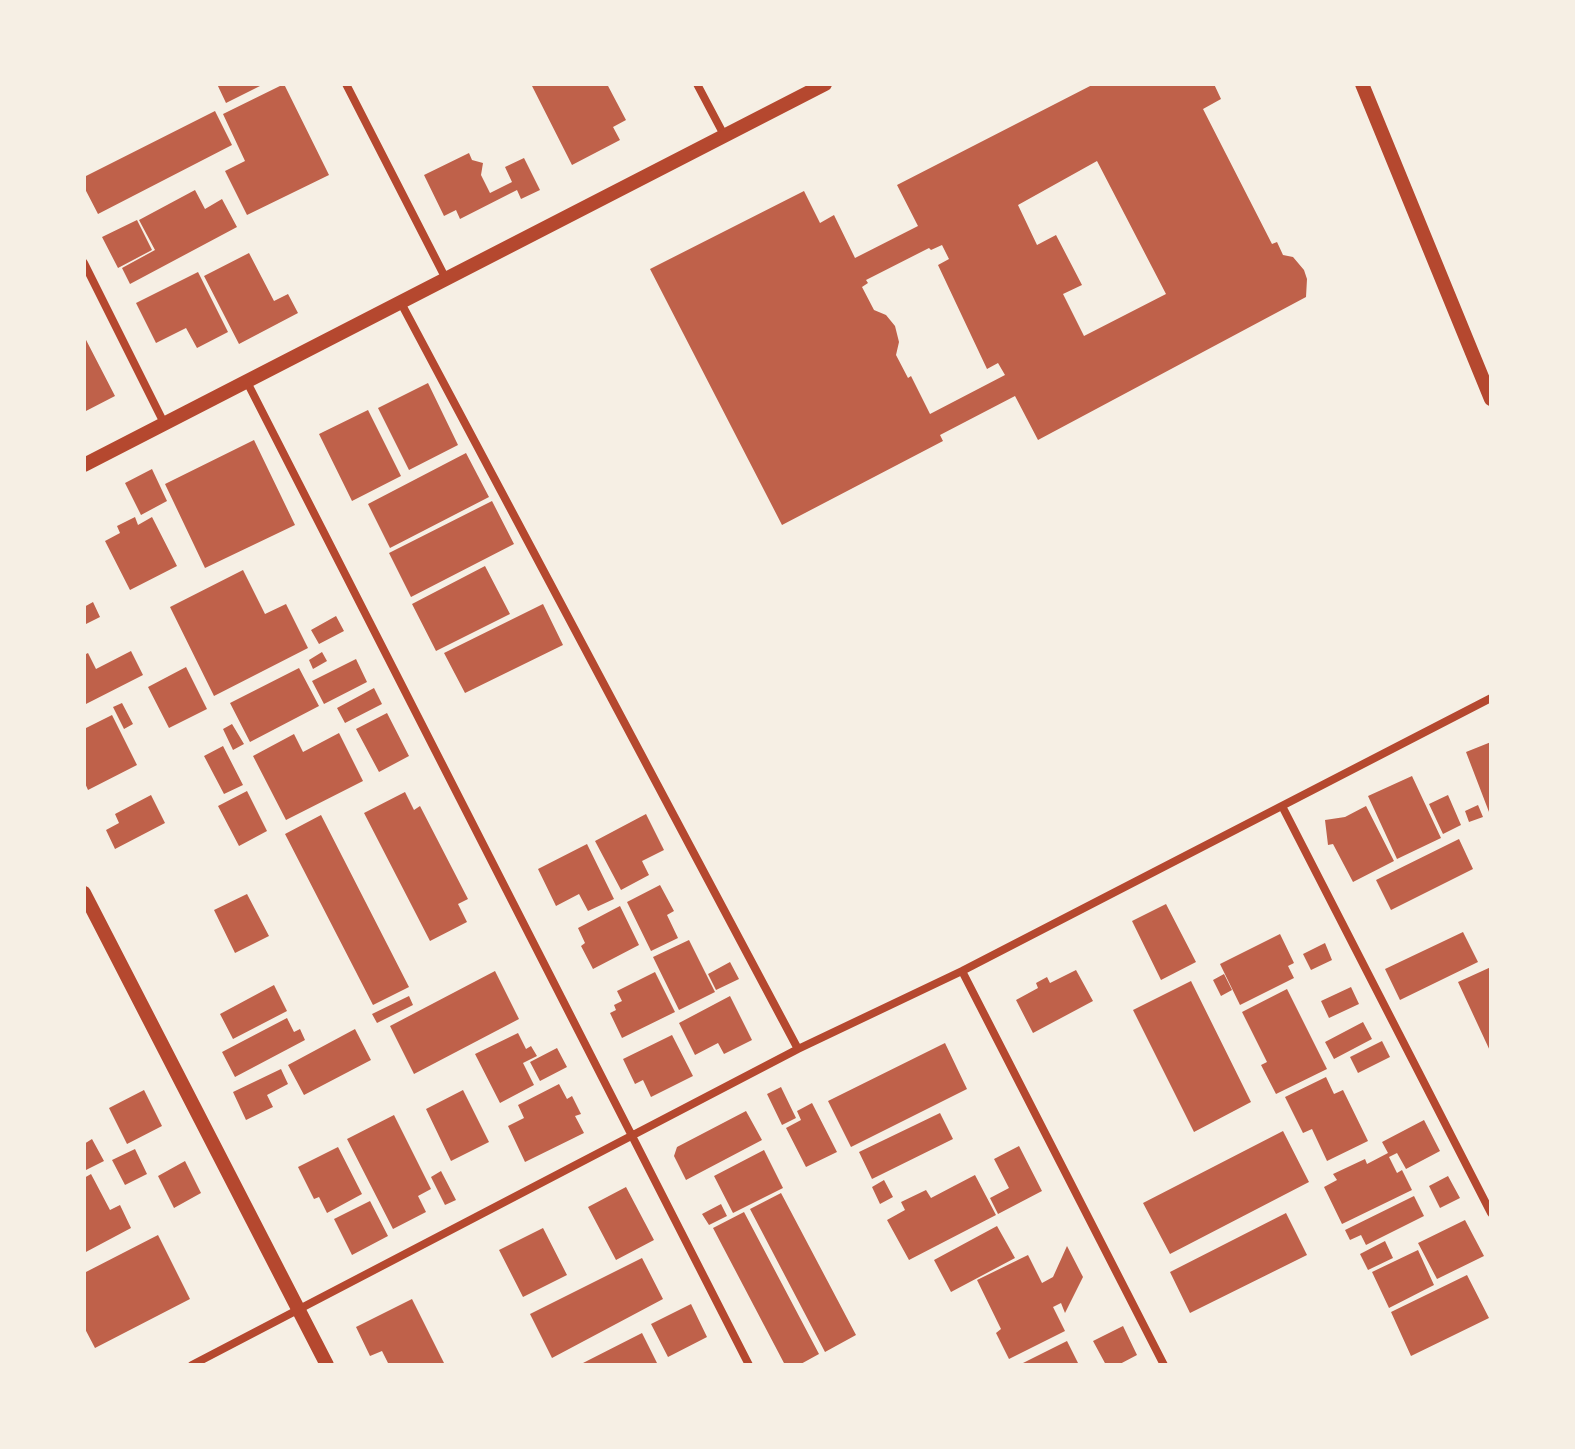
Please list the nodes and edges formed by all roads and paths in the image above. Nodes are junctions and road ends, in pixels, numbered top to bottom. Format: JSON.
{"nodes":[{"id":1,"x":346,"y":84,"type":"edge"},
{"id":2,"x":697,"y":84,"type":"edge"},
{"id":3,"x":825,"y":84,"type":"edge"},
{"id":4,"x":1362,"y":84,"type":"edge"},
{"id":5,"x":724,"y":135,"type":"junction"},
{"id":6,"x":84,"y":263,"type":"edge"},
{"id":7,"x":446,"y":279,"type":"junction"},
{"id":8,"x":401,"y":303,"type":"junction"},
{"id":9,"x":247,"y":382,"type":"junction"},
{"id":10,"x":1491,"y":399,"type":"edge"},
{"id":11,"x":164,"y":423,"type":"junction"},
{"id":12,"x":84,"y":465,"type":"edge"},
{"id":13,"x":1491,"y":698,"type":"edge"},
{"id":14,"x":1282,"y":806,"type":"junction"},
{"id":15,"x":84,"y":893,"type":"edge"},
{"id":16,"x":962,"y":971,"type":"junction"},
{"id":17,"x":798,"y":1049,"type":"junction"},
{"id":18,"x":631,"y":1137,"type":"junction"},
{"id":19,"x":1491,"y":1213,"type":"edge"},
{"id":20,"x":298,"y":1311,"type":"junction"},
{"id":21,"x":192,"y":1365,"type":"edge"},
{"id":22,"x":327,"y":1365,"type":"edge"},
{"id":23,"x":749,"y":1365,"type":"edge"},
{"id":24,"x":1164,"y":1365,"type":"edge"}],
"edges":[{"from":1,"to":7,"type":"street"},
{"from":2,"to":5,"type":"street"},
{"from":3,"to":5,"type":"street"},
{"from":4,"to":10,"type":"street"},
{"from":5,"to":7,"type":"street"},
{"from":6,"to":11,"type":"street"},
{"from":7,"to":8,"type":"street"},
{"from":8,"to":9,"type":"street"},
{"from":8,"to":17,"type":"street"},
{"from":9,"to":11,"type":"street"},
{"from":9,"to":18,"type":"street"},
{"from":11,"to":12,"type":"street"},
{"from":13,"to":14,"type":"street"},
{"from":14,"to":16,"type":"street"},
{"from":14,"to":19,"type":"street"},
{"from":15,"to":20,"type":"street"},
{"from":16,"to":17,"type":"street"},
{"from":16,"to":24,"type":"street"},
{"from":17,"to":18,"type":"street"},
{"from":18,"to":20,"type":"street"},
{"from":18,"to":23,"type":"street"},
{"from":20,"to":21,"type":"street"},
{"from":20,"to":22,"type":"street"}]}
